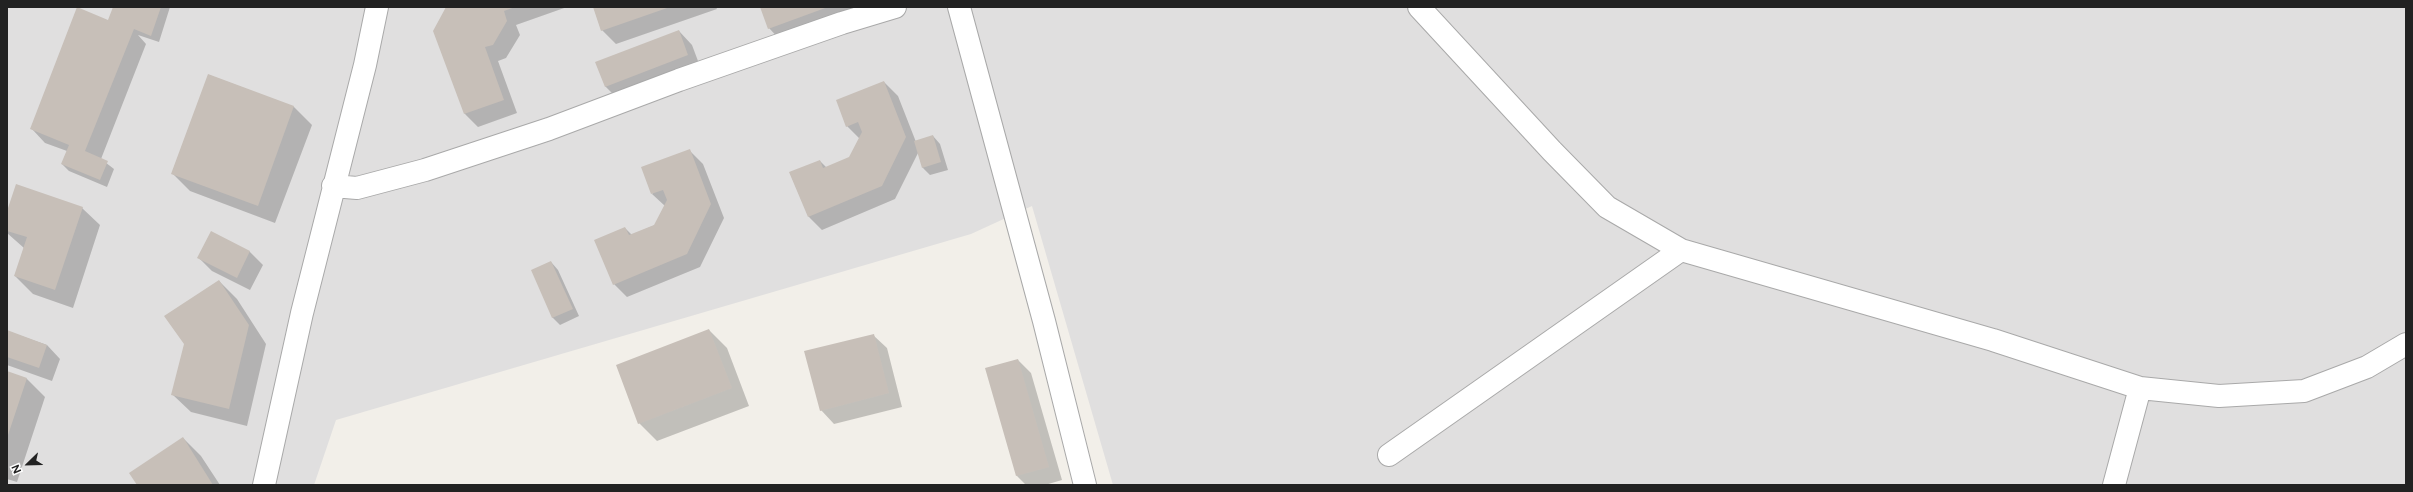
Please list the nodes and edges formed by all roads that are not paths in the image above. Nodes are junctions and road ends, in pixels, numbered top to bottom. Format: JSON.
{"nodes":[{"id":1,"x":377,"y":7,"type":"edge"},
{"id":2,"x":895,"y":7,"type":"edge"},
{"id":3,"x":959,"y":7,"type":"edge"},
{"id":4,"x":1419,"y":7,"type":"edge"},
{"id":5,"x":333,"y":186,"type":"junction"},
{"id":6,"x":1681,"y":250,"type":"junction"},
{"id":7,"x":2406,"y":344,"type":"edge"},
{"id":8,"x":2140,"y":388,"type":"junction"},
{"id":9,"x":1389,"y":455,"type":"dead end"},
{"id":10,"x":264,"y":485,"type":"edge"},
{"id":11,"x":1084,"y":485,"type":"edge"},
{"id":12,"x":2114,"y":485,"type":"edge"}],
"edges":[{"from":1,"to":5,"type":"street"},
{"from":2,"to":5,"type":"street"},
{"from":3,"to":11,"type":"street"},
{"from":4,"to":6,"type":"street"},
{"from":5,"to":10,"type":"street"},
{"from":6,"to":8,"type":"street"},
{"from":6,"to":9,"type":"street"},
{"from":7,"to":8,"type":"street"},
{"from":8,"to":12,"type":"street"}]}
